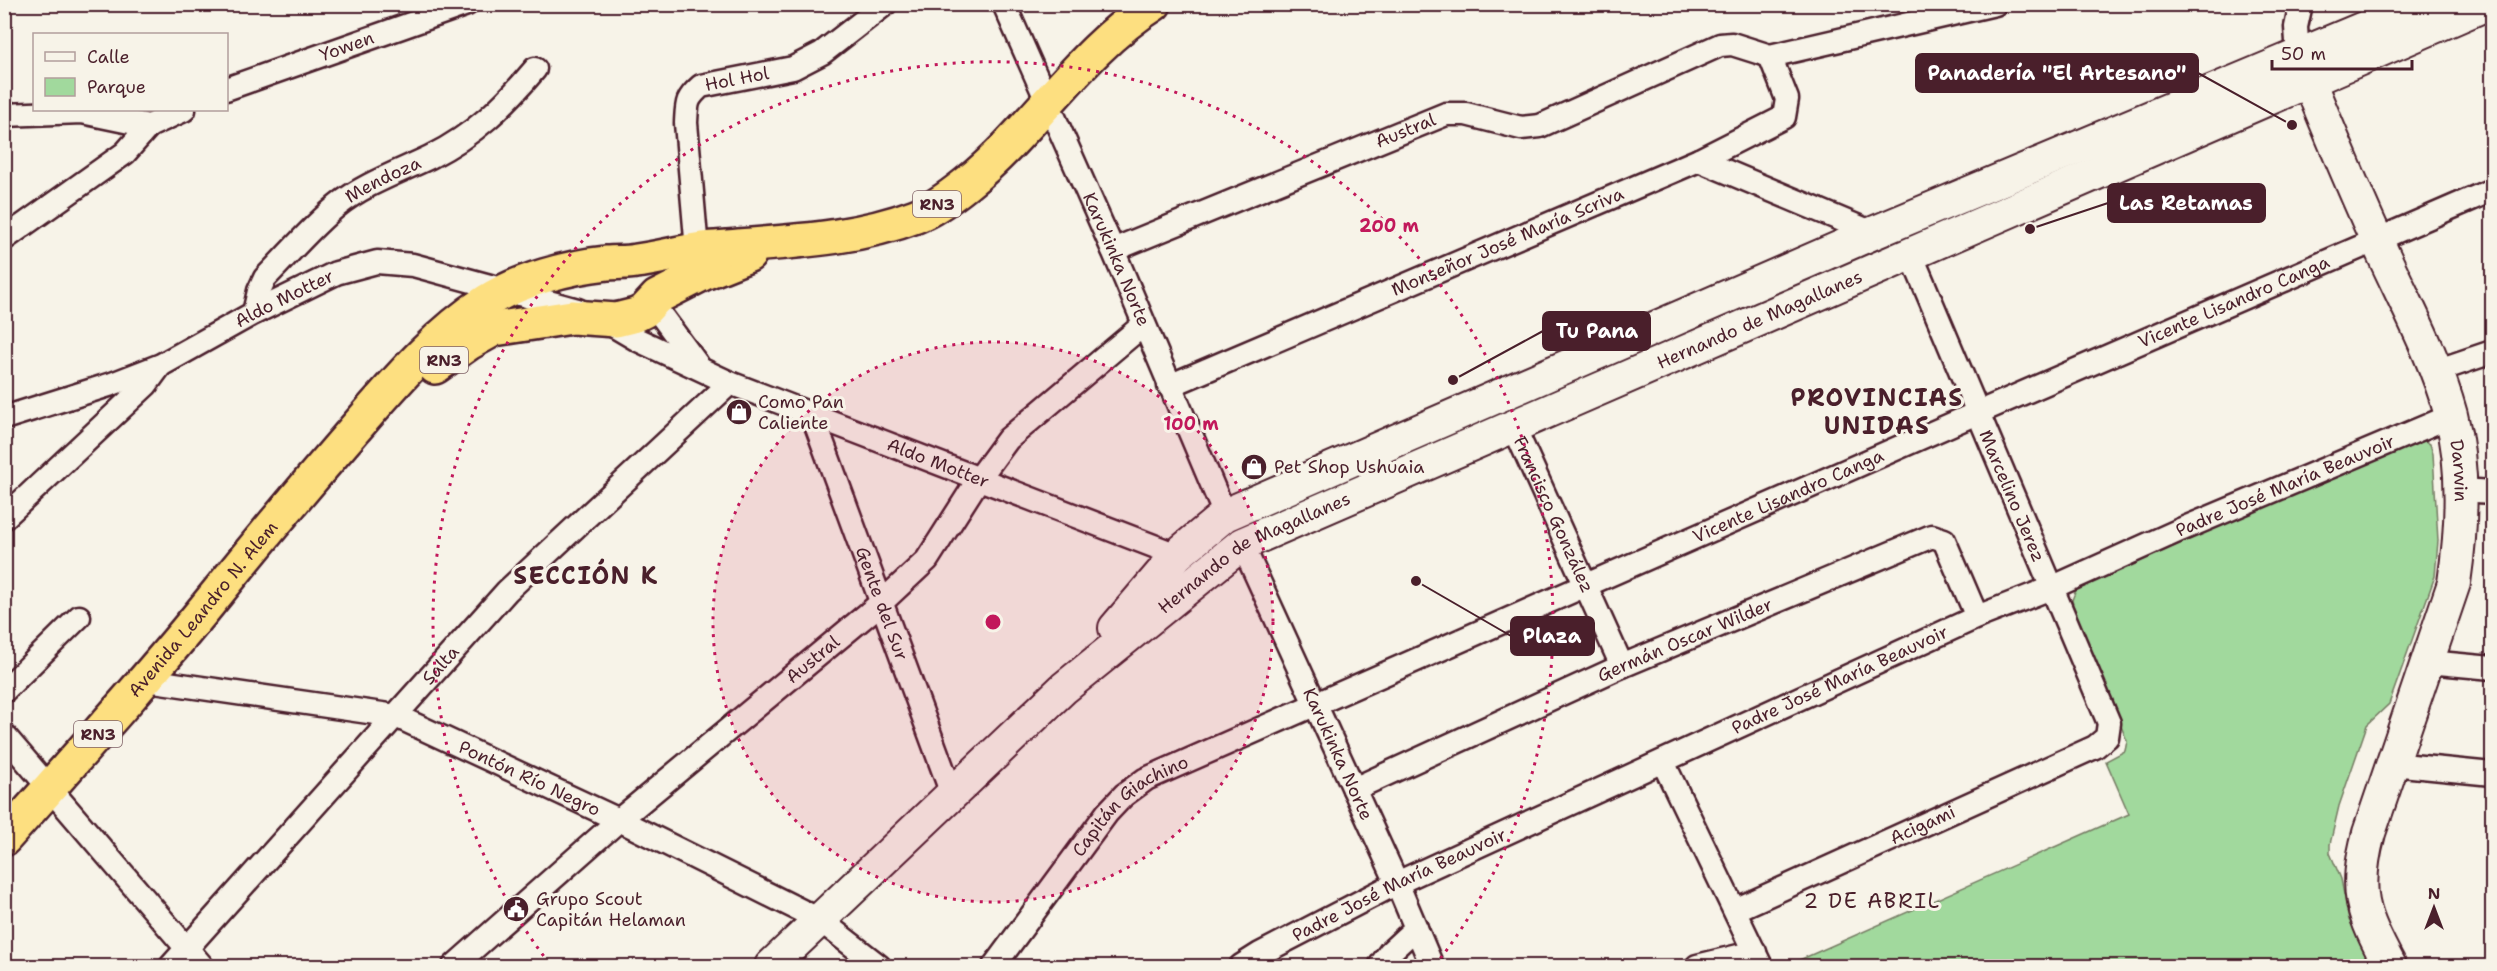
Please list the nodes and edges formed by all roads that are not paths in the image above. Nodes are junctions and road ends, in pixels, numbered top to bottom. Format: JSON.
{"nodes":[{"id":1,"x":467,"y":4,"type":"edge"},
{"id":2,"x":885,"y":4,"type":"edge"},
{"id":3,"x":1004,"y":4,"type":"edge"},
{"id":4,"x":1154,"y":4,"type":"edge"},
{"id":5,"x":1995,"y":4,"type":"edge"},
{"id":6,"x":2301,"y":4,"type":"edge"},
{"id":7,"x":2421,"y":4,"type":"edge"},
{"id":8,"x":2487,"y":4,"type":"edge"},
{"id":9,"x":1770,"y":56,"type":"junction"},
{"id":10,"x":2304,"y":68,"type":"junction"},
{"id":11,"x":535,"y":69,"type":"dead end"},
{"id":12,"x":228,"y":88,"type":"edge"},
{"id":13,"x":1047,"y":103,"type":"junction"},
{"id":14,"x":182,"y":111,"type":"edge"},
{"id":15,"x":4,"y":115,"type":"edge"},
{"id":16,"x":149,"y":126,"type":"junction"},
{"id":17,"x":1699,"y":160,"type":"junction"},
{"id":18,"x":2493,"y":190,"type":"edge"},
{"id":19,"x":1873,"y":232,"type":"junction"},
{"id":20,"x":4,"y":239,"type":"edge"},
{"id":21,"x":2376,"y":239,"type":"junction"},
{"id":22,"x":792,"y":240,"type":"junction"},
{"id":23,"x":697,"y":250,"type":"junction"},
{"id":24,"x":1113,"y":250,"type":"junction"},
{"id":25,"x":1911,"y":254,"type":"junction"},
{"id":26,"x":635,"y":261,"type":"junction"},
{"id":27,"x":589,"y":266,"type":"junction"},
{"id":28,"x":507,"y":290,"type":"junction"},
{"id":29,"x":655,"y":300,"type":"junction"},
{"id":30,"x":254,"y":313,"type":"junction"},
{"id":31,"x":589,"y":315,"type":"junction"},
{"id":32,"x":1143,"y":325,"type":"junction"},
{"id":33,"x":2493,"y":352,"type":"edge"},
{"id":34,"x":161,"y":365,"type":"junction"},
{"id":35,"x":702,"y":370,"type":"junction"},
{"id":36,"x":2436,"y":370,"type":"junction"},
{"id":37,"x":730,"y":383,"type":"junction"},
{"id":38,"x":1169,"y":386,"type":"junction"},
{"id":39,"x":1977,"y":413,"type":"junction"},
{"id":40,"x":812,"y":414,"type":"junction"},
{"id":41,"x":2451,"y":416,"type":"junction"},
{"id":42,"x":4,"y":418,"type":"edge"},
{"id":43,"x":1514,"y":427,"type":"junction"},
{"id":44,"x":329,"y":459,"type":"junction"},
{"id":45,"x":980,"y":477,"type":"junction"},
{"id":46,"x":2461,"y":490,"type":"junction"},
{"id":47,"x":2493,"y":492,"type":"edge"},
{"id":48,"x":1225,"y":515,"type":"junction"},
{"id":49,"x":4,"y":518,"type":"edge"},
{"id":50,"x":1242,"y":544,"type":"junction"},
{"id":51,"x":1177,"y":555,"type":"junction"},
{"id":52,"x":1587,"y":585,"type":"junction"},
{"id":53,"x":2051,"y":588,"type":"junction"},
{"id":54,"x":881,"y":603,"type":"junction"},
{"id":55,"x":79,"y":617,"type":"dead end"},
{"id":56,"x":1977,"y":617,"type":"junction"},
{"id":57,"x":2428,"y":662,"type":"junction"},
{"id":58,"x":1622,"y":666,"type":"junction"},
{"id":59,"x":2493,"y":668,"type":"edge"},
{"id":60,"x":147,"y":680,"type":"junction"},
{"id":61,"x":1064,"y":688,"type":"junction"},
{"id":62,"x":4,"y":691,"type":"edge"},
{"id":63,"x":1316,"y":705,"type":"junction"},
{"id":64,"x":396,"y":716,"type":"junction"},
{"id":65,"x":4,"y":735,"type":"edge"},
{"id":66,"x":2107,"y":737,"type":"joint"},
{"id":67,"x":1664,"y":762,"type":"junction"},
{"id":68,"x":2392,"y":764,"type":"junction"},
{"id":69,"x":2493,"y":774,"type":"edge"},
{"id":70,"x":49,"y":788,"type":"junction"},
{"id":71,"x":1354,"y":789,"type":"junction"},
{"id":72,"x":952,"y":794,"type":"junction"},
{"id":73,"x":619,"y":820,"type":"junction"},
{"id":74,"x":4,"y":839,"type":"edge"},
{"id":75,"x":1397,"y":883,"type":"junction"},
{"id":76,"x":1735,"y":910,"type":"junction"},
{"id":77,"x":820,"y":920,"type":"junction"},
{"id":78,"x":1416,"y":928,"type":"junction"},
{"id":79,"x":188,"y":949,"type":"junction"},
{"id":80,"x":1758,"y":959,"type":"edge"},
{"id":81,"x":2391,"y":961,"type":"edge"},
{"id":82,"x":171,"y":966,"type":"edge"},
{"id":83,"x":202,"y":966,"type":"edge"},
{"id":84,"x":454,"y":966,"type":"edge"},
{"id":85,"x":771,"y":966,"type":"edge"},
{"id":86,"x":879,"y":966,"type":"edge"},
{"id":87,"x":994,"y":966,"type":"edge"},
{"id":88,"x":1241,"y":966,"type":"edge"},
{"id":89,"x":1380,"y":966,"type":"edge"},
{"id":90,"x":1432,"y":966,"type":"edge"},
{"id":91,"x":1697,"y":966,"type":"edge"}],
"edges":[{"from":1,"to":12,"type":"street","name":"Yowen"},
{"from":2,"to":23,"type":"street","name":"Hol Hol"},
{"from":3,"to":13,"type":"street","name":"Karukinka Norte"},
{"from":4,"to":13,"type":"highway","name":"Avenida Leandro N. Alem","number":"RN3"},
{"from":5,"to":9,"type":"street"},
{"from":6,"to":10,"type":"street","name":"Darwin"},
{"from":7,"to":10,"type":"main road","name":"Hernando de Magallanes"},
{"from":8,"to":10,"type":"main road","name":"Hernando de Magallanes"},
{"from":9,"to":17,"type":"street","name":"Monseñor José María Scriva"},
{"from":9,"to":24,"type":"street","name":"Austral"},
{"from":10,"to":19,"type":"main road","name":"Hernando de Magallanes"},
{"from":10,"to":21,"type":"main road","name":"Darwin"},
{"from":10,"to":25,"type":"main road","name":"Hernando de Magallanes"},
{"from":11,"to":30,"type":"street","name":"Mendoza"},
{"from":13,"to":22,"type":"highway","name":"Avenida Leandro N. Alem","number":"RN3"},
{"from":13,"to":24,"type":"street","name":"Karukinka Norte"},
{"from":14,"to":16,"type":"street"},
{"from":15,"to":16,"type":"street"},
{"from":16,"to":20,"type":"street"},
{"from":17,"to":19,"type":"street"},
{"from":17,"to":38,"type":"street","name":"Monseñor José María Scriva"},
{"from":18,"to":21,"type":"street","name":"Vicente Lisandro Canga"},
{"from":19,"to":48,"type":"main road","name":"Hernando de Magallanes"},
{"from":21,"to":36,"type":"main road","name":"Darwin"},
{"from":21,"to":39,"type":"street","name":"Vicente Lisandro Canga"},
{"from":22,"to":23,"type":"highway","name":"Avenida Leandro N. Alem","number":"RN3"},
{"from":22,"to":29,"type":"highway","name":"Avenida Leandro N. Alem","number":"RN3"},
{"from":23,"to":26,"type":"highway","name":"Avenida Leandro N. Alem","number":"RN3"},
{"from":24,"to":32,"type":"street","name":"Karukinka Norte"},
{"from":25,"to":39,"type":"street","name":"Marcelino Jerez"},
{"from":25,"to":43,"type":"main road","name":"Hernando de Magallanes"},
{"from":26,"to":27,"type":"highway","name":"Avenida Leandro N. Alem","number":"RN3"},
{"from":26,"to":29,"type":"highway"},
{"from":27,"to":28,"type":"highway","name":"Avenida Leandro N. Alem","number":"RN3"},
{"from":27,"to":31,"type":"highway"},
{"from":28,"to":30,"type":"street","name":"Aldo Motter"},
{"from":28,"to":31,"type":"street","name":"Aldo Motter"},
{"from":28,"to":44,"type":"highway","name":"Avenida Leandro N. Alem","number":"RN3"},
{"from":29,"to":31,"type":"highway","name":"Avenida Leandro N. Alem","number":"RN3"},
{"from":29,"to":35,"type":"street","name":"Aldo Motter"},
{"from":30,"to":34,"type":"street","name":"Aldo Motter"},
{"from":31,"to":35,"type":"street","name":"Aldo Motter"},
{"from":31,"to":44,"type":"highway","name":"Avenida Leandro N. Alem","number":"RN3"},
{"from":32,"to":38,"type":"street","name":"Karukinka Norte"},
{"from":32,"to":45,"type":"street","name":"Austral"},
{"from":33,"to":36,"type":"street"},
{"from":34,"to":42,"type":"street","name":"Aldo Motter"},
{"from":34,"to":49,"type":"street"},
{"from":35,"to":37,"type":"street","name":"Aldo Motter"},
{"from":36,"to":41,"type":"main road","name":"Darwin"},
{"from":37,"to":40,"type":"street","name":"Aldo Motter"},
{"from":37,"to":64,"type":"street","name":"Salta"},
{"from":38,"to":48,"type":"street","name":"Karukinka Norte"},
{"from":39,"to":52,"type":"street","name":"Vicente Lisandro Canga"},
{"from":39,"to":53,"type":"street","name":"Marcelino Jerez"},
{"from":40,"to":45,"type":"street","name":"Aldo Motter"},
{"from":40,"to":54,"type":"street","name":"Gente del Sur"},
{"from":41,"to":46,"type":"main road","name":"Darwin"},
{"from":41,"to":53,"type":"street","name":"Padre José María Beauvoir"},
{"from":43,"to":50,"type":"main road","name":"Hernando de Magallanes"},
{"from":43,"to":52,"type":"street","name":"Francisco González"},
{"from":44,"to":60,"type":"highway","name":"Avenida Leandro N. Alem","number":"RN3"},
{"from":45,"to":51,"type":"street","name":"Aldo Motter"},
{"from":45,"to":54,"type":"street","name":"Austral"},
{"from":46,"to":47,"type":"street"},
{"from":46,"to":57,"type":"main road","name":"Darwin"},
{"from":48,"to":51,"type":"main road","name":"Hernando de Magallanes"},
{"from":50,"to":61,"type":"main road","name":"Hernando de Magallanes"},
{"from":50,"to":63,"type":"street","name":"Karukinka Norte"},
{"from":51,"to":61,"type":"main road","name":"Hernando de Magallanes"},
{"from":52,"to":58,"type":"street","name":"Francisco González"},
{"from":52,"to":63,"type":"street","name":"Vicente Lisandro Canga"},
{"from":53,"to":56,"type":"street","name":"Padre José María Beauvoir"},
{"from":53,"to":66,"type":"street","name":"Marcelino Jerez"},
{"from":54,"to":72,"type":"street","name":"Gente del Sur"},
{"from":54,"to":73,"type":"street","name":"Austral"},
{"from":55,"to":62,"type":"street"},
{"from":56,"to":58,"type":"street","name":"Germán Oscar Wilder"},
{"from":56,"to":67,"type":"street","name":"Padre José María Beauvoir"},
{"from":57,"to":59,"type":"street"},
{"from":57,"to":68,"type":"main road","name":"Darwin"},
{"from":58,"to":71,"type":"street","name":"Germán Oscar Wilder"},
{"from":60,"to":64,"type":"street","name":"Pontón Río Negro"},
{"from":60,"to":70,"type":"highway","name":"Avenida Leandro N. Alem","number":"RN3"},
{"from":61,"to":72,"type":"main road","name":"Hernando de Magallanes"},
{"from":63,"to":71,"type":"street","name":"Karukinka Norte"},
{"from":63,"to":87,"type":"street","name":"Capitán Giachino"},
{"from":64,"to":73,"type":"street","name":"Pontón Río Negro"},
{"from":64,"to":79,"type":"street","name":"Salta"},
{"from":65,"to":70,"type":"street"},
{"from":66,"to":76,"type":"street","name":"Acigami"},
{"from":67,"to":75,"type":"street","name":"Padre José María Beauvoir"},
{"from":67,"to":76,"type":"street"},
{"from":68,"to":69,"type":"street"},
{"from":68,"to":81,"type":"main road","name":"Darwin"},
{"from":70,"to":74,"type":"highway","name":"Avenida Leandro N. Alem","number":"RN3"},
{"from":70,"to":79,"type":"street"},
{"from":71,"to":75,"type":"street","name":"Karukinka Norte"},
{"from":72,"to":77,"type":"main road","name":"Hernando de Magallanes"},
{"from":73,"to":77,"type":"street","name":"Pontón Río Negro"},
{"from":73,"to":84,"type":"street","name":"Austral"},
{"from":75,"to":78,"type":"street","name":"Karukinka Norte"},
{"from":75,"to":88,"type":"street","name":"Padre José María Beauvoir"},
{"from":76,"to":80,"type":"street"},
{"from":77,"to":85,"type":"main road","name":"Hernando de Magallanes"},
{"from":77,"to":86,"type":"street","name":"Pontón Río Negro"},
{"from":78,"to":89,"type":"street"},
{"from":78,"to":90,"type":"street","name":"Karukinka Norte"},
{"from":79,"to":82,"type":"street","name":"Salta"},
{"from":79,"to":83,"type":"street"},
{"from":80,"to":91,"type":"street"}]}
